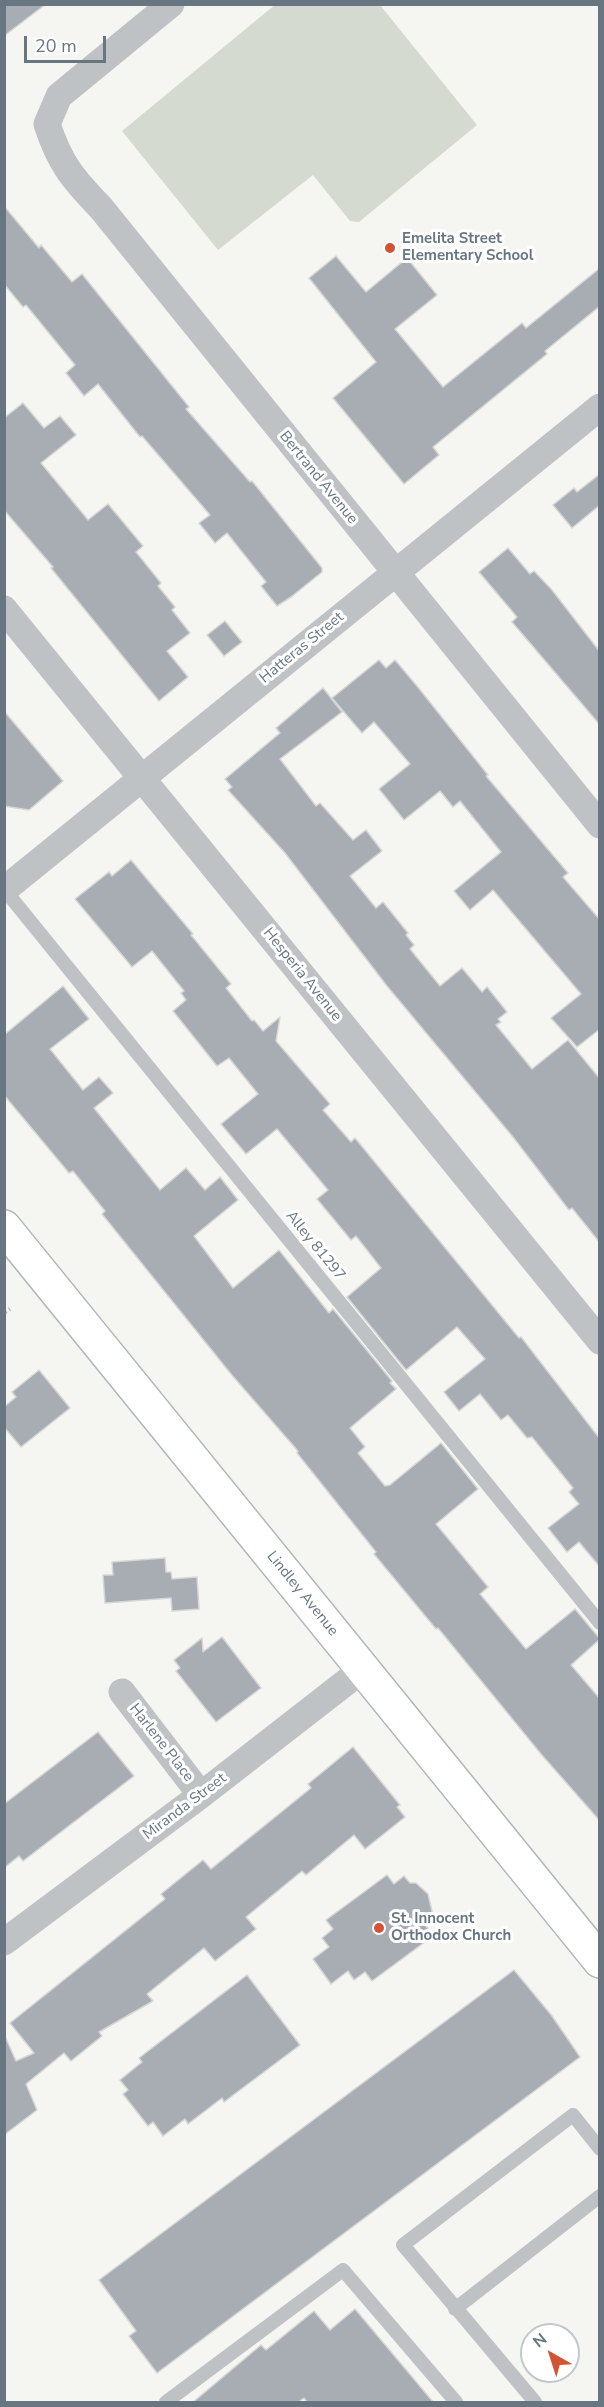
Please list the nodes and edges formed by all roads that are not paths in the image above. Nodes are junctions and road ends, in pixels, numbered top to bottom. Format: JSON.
{"nodes":[{"id":1,"x":171,"y":4,"type":"edge"},
{"id":2,"x":600,"y":407,"type":"edge"},
{"id":3,"x":396,"y":573,"type":"junction"},
{"id":4,"x":4,"y":609,"type":"edge"},
{"id":5,"x":142,"y":778,"type":"junction"},
{"id":6,"x":600,"y":825,"type":"edge"},
{"id":7,"x":5,"y":889,"type":"edge"},
{"id":8,"x":4,"y":1227,"type":"edge"},
{"id":9,"x":600,"y":1341,"type":"edge"},
{"id":10,"x":600,"y":1623,"type":"edge"},
{"id":11,"x":363,"y":1669,"type":"junction"},
{"id":12,"x":122,"y":1692,"type":"dead end"},
{"id":13,"x":201,"y":1795,"type":"junction"},
{"id":14,"x":4,"y":1942,"type":"edge"},
{"id":15,"x":600,"y":1961,"type":"edge"},
{"id":16,"x":594,"y":2132,"type":"edge"},
{"id":17,"x":600,"y":2149,"type":"edge"},
{"id":18,"x":600,"y":2196,"type":"edge"},
{"id":19,"x":455,"y":2310,"type":"junction"},
{"id":20,"x":166,"y":2403,"type":"edge"},
{"id":21,"x":456,"y":2403,"type":"edge"},
{"id":22,"x":535,"y":2403,"type":"edge"}],
"edges":[{"from":1,"to":3,"type":"street","name":"Bertrand Avenue"},
{"from":2,"to":3,"type":"street","name":"Hatteras Street"},
{"from":3,"to":5,"type":"street","name":"Hatteras Street"},
{"from":3,"to":6,"type":"street","name":"Bertrand Avenue"},
{"from":4,"to":5,"type":"street","name":"Hesperia Avenue"},
{"from":5,"to":7,"type":"street","name":"Hatteras Street"},
{"from":5,"to":9,"type":"street","name":"Hesperia Avenue"},
{"from":7,"to":10,"type":"lane","name":"Alley 81297"},
{"from":8,"to":11,"type":"main road","name":"Lindley Avenue"},
{"from":11,"to":13,"type":"street","name":"Miranda Street"},
{"from":11,"to":15,"type":"main road","name":"Lindley Avenue"},
{"from":12,"to":13,"type":"street","name":"Harlene Place"},
{"from":13,"to":14,"type":"street","name":"Miranda Street"},
{"from":16,"to":17,"type":"lane"},
{"from":16,"to":19,"type":"lane"},
{"from":18,"to":19,"type":"lane"},
{"from":19,"to":22,"type":"lane"},
{"from":20,"to":21,"type":"lane"}]}
